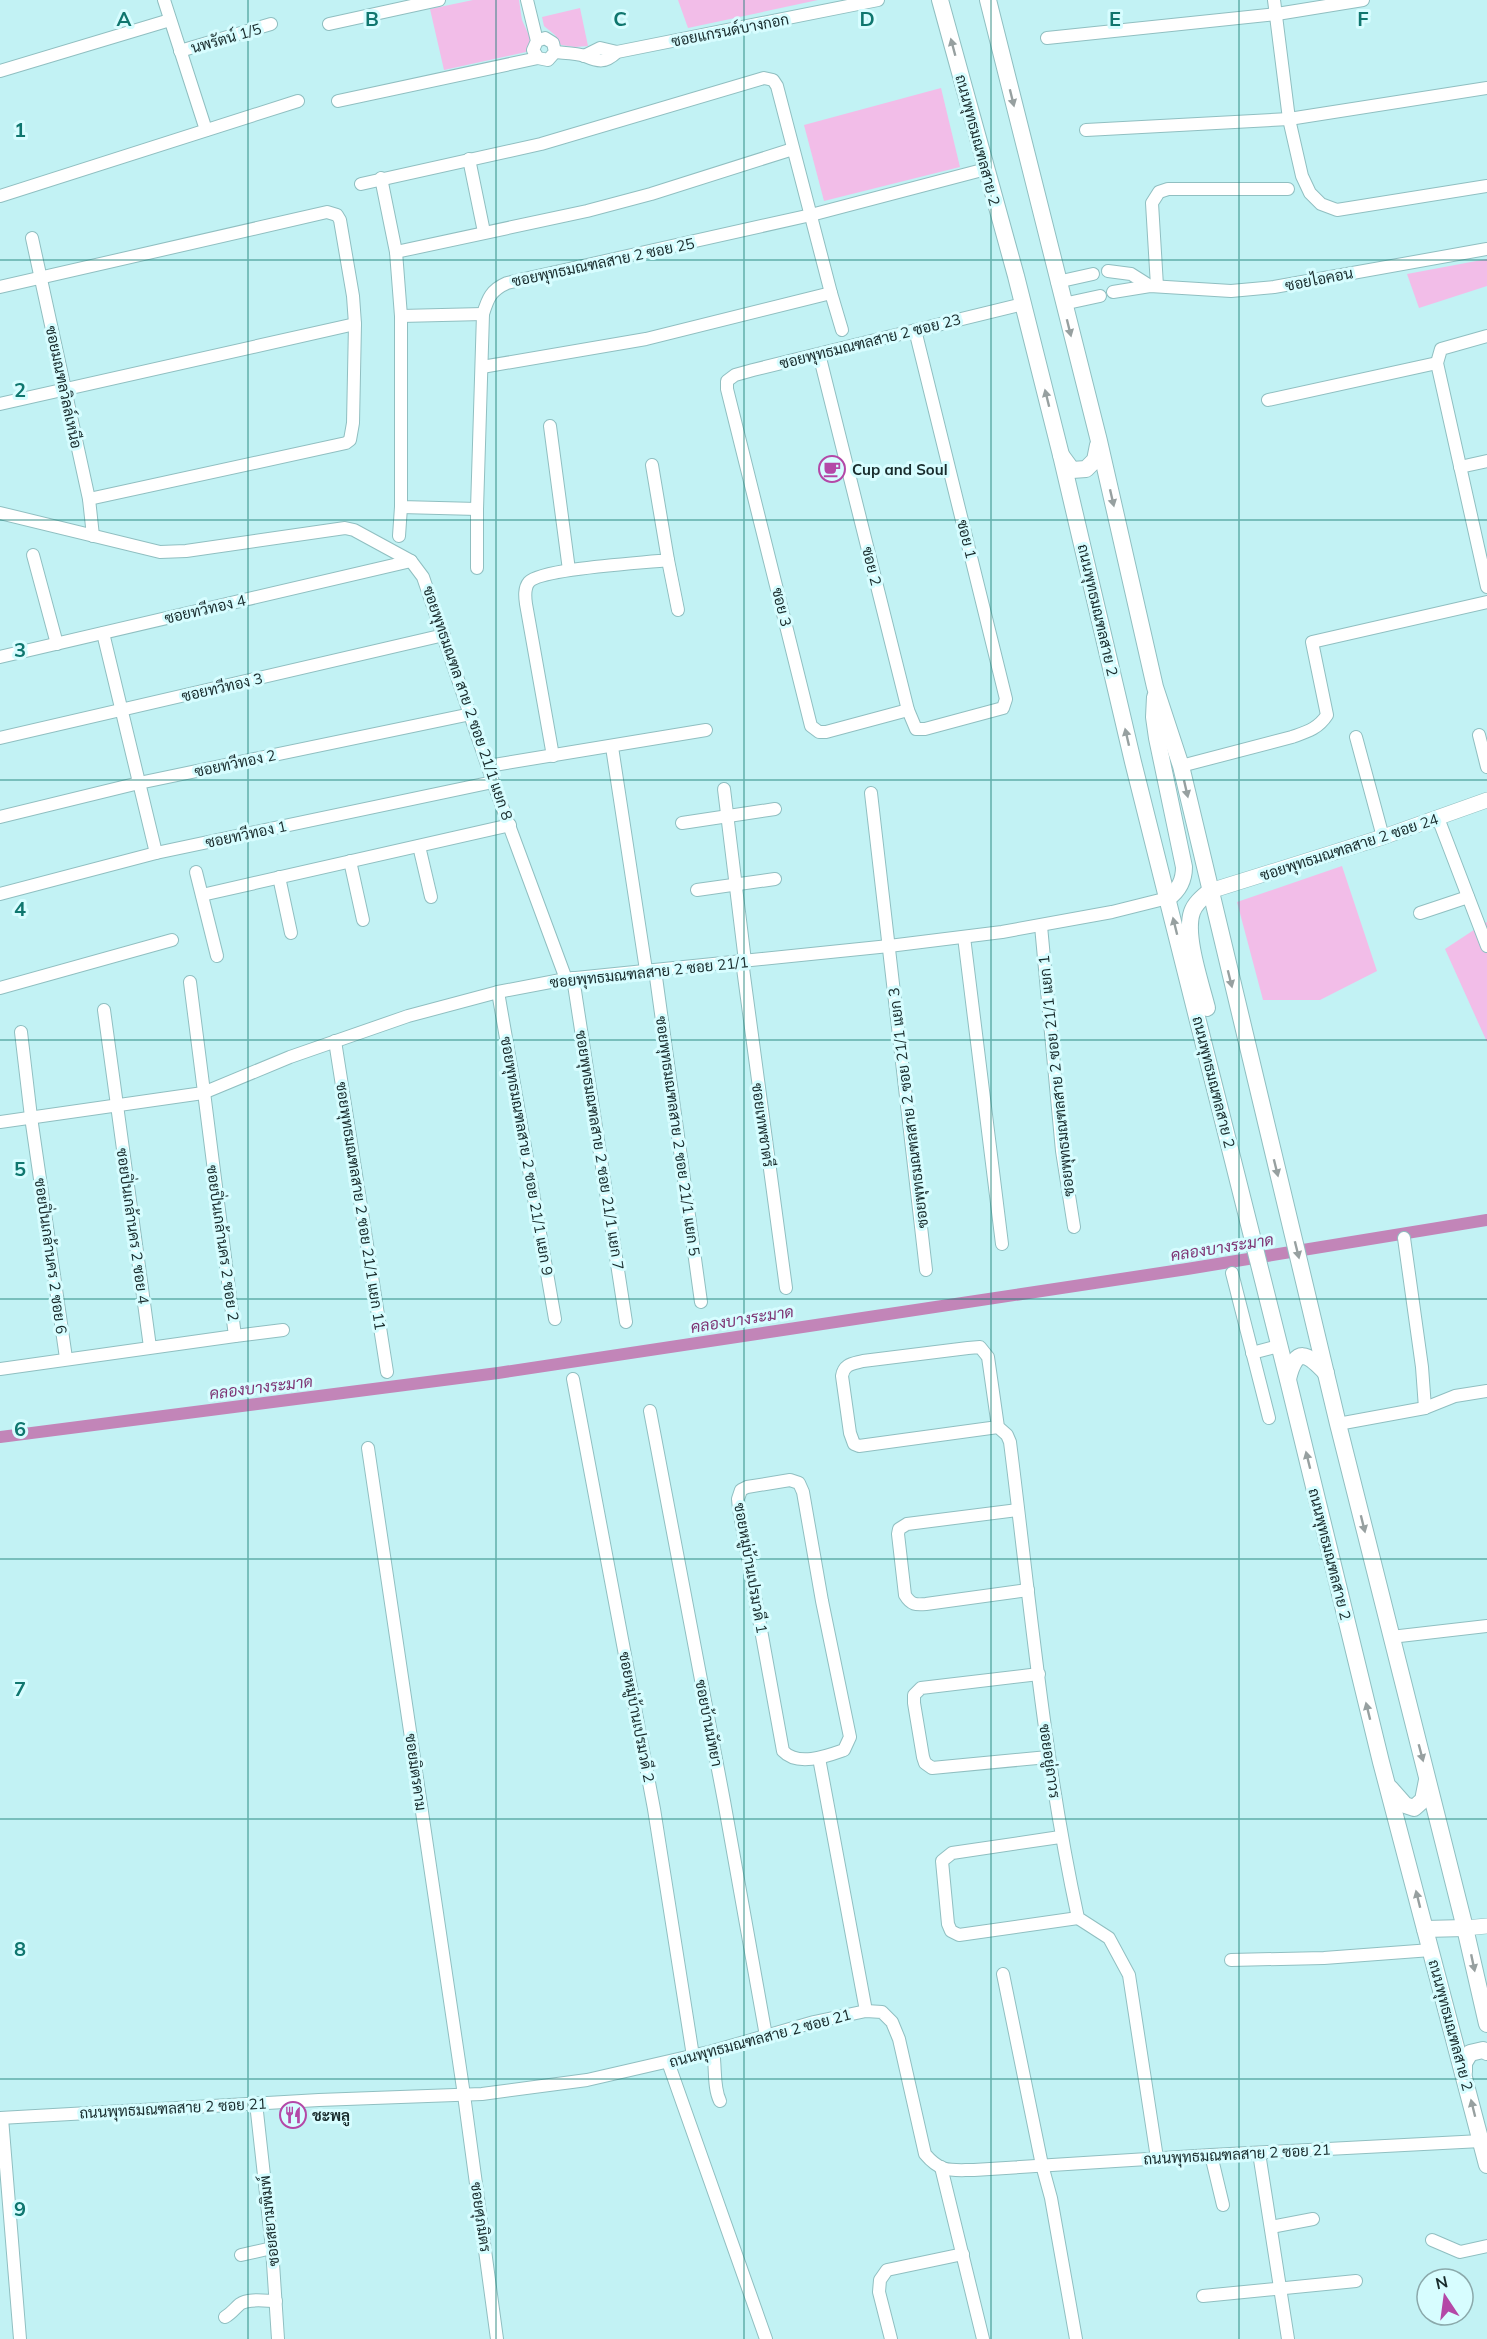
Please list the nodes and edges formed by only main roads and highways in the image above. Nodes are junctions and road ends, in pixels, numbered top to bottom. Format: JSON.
{"nodes":[{"id":1,"x":940,"y":0,"type":"edge"},
{"id":2,"x":988,"y":0,"type":"edge"},
{"id":3,"x":1099,"y":441,"type":"junction"},
{"id":4,"x":1061,"y":455,"type":"junction"},
{"id":5,"x":1155,"y":687,"type":"junction"},
{"id":6,"x":1210,"y":891,"type":"junction"},
{"id":7,"x":1168,"y":898,"type":"junction"},
{"id":8,"x":1216,"y":1092,"type":"junction"},
{"id":9,"x":1326,"y":1372,"type":"junction"},
{"id":10,"x":1288,"y":1380,"type":"junction"},
{"id":11,"x":1427,"y":1776,"type":"junction"},
{"id":12,"x":1389,"y":1787,"type":"junction"},
{"id":13,"x":1465,"y":1928,"type":"junction"},
{"id":14,"x":1425,"y":1929,"type":"junction"},
{"id":15,"x":1487,"y":2024,"type":"edge"},
{"id":16,"x":1487,"y":2052,"type":"edge"},
{"id":17,"x":1465,"y":2076,"type":"junction"},
{"id":18,"x":1487,"y":2165,"type":"edge"}],
"edges":[{"from":4,"to":1,"type":"main road","name":"ถนนพุทธมณฑลสาย 2","one_way":true},
{"from":2,"to":3,"type":"main road","one_way":true},
{"from":3,"to":4,"type":"main road"},
{"from":3,"to":5,"type":"main road","one_way":true},
{"from":7,"to":4,"type":"main road","name":"ถนนพุทธมณฑลสาย 2","one_way":true},
{"from":5,"to":6,"type":"main road","one_way":true},
{"from":5,"to":7,"type":"main road"},
{"from":6,"to":8,"type":"main road"},
{"from":6,"to":9,"type":"main road","one_way":true},
{"from":8,"to":7,"type":"main road","name":"ถนนพุทธมณฑลสาย 2","one_way":true},
{"from":8,"to":10,"type":"main road","name":"ถนนพุทธมณฑลสาย 2"},
{"from":9,"to":10,"type":"main road"},
{"from":9,"to":11,"type":"main road","one_way":true},
{"from":12,"to":10,"type":"main road","name":"ถนนพุทธมณฑลสาย 2","one_way":true},
{"from":11,"to":12,"type":"main road"},
{"from":11,"to":13,"type":"main road"},
{"from":14,"to":12,"type":"main road","name":"ถนนพุทธมณฑลสาย 2","one_way":true},
{"from":13,"to":14,"type":"main road"},
{"from":13,"to":15,"type":"main road","one_way":true},
{"from":14,"to":17,"type":"main road","name":"ถนนพุทธมณฑลสาย 2"},
{"from":16,"to":17,"type":"main road"},
{"from":18,"to":17,"type":"main road","name":"ถนนพุทธมณฑลสาย 2","one_way":true}]}
